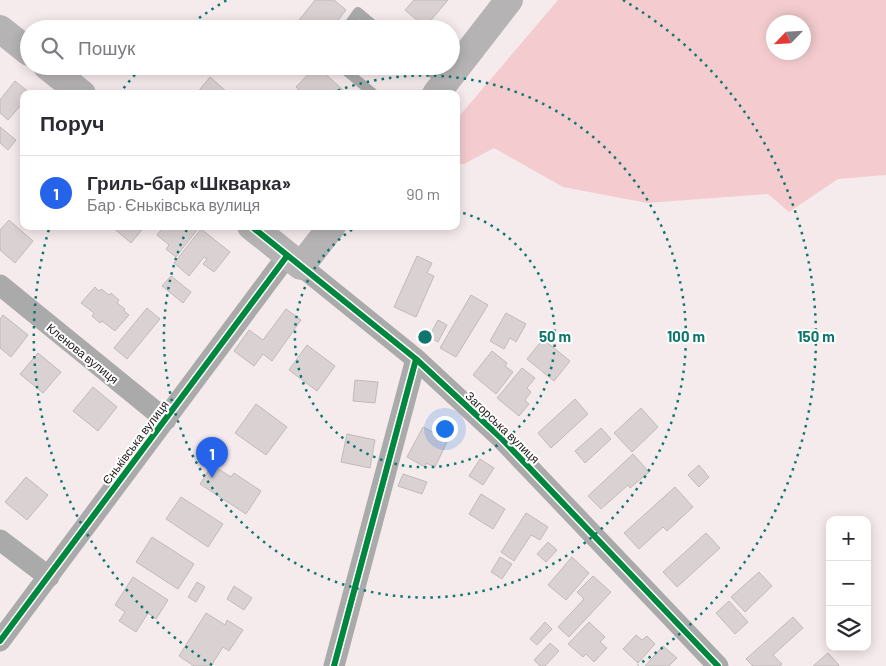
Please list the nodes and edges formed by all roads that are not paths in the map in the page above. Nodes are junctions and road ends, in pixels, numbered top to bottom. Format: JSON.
{"nodes":[{"id":1,"x":509,"y":0,"type":"edge"},
{"id":2,"x":352,"y":20,"type":"edge"},
{"id":3,"x":367,"y":20,"type":"edge"},
{"id":4,"x":0,"y":29,"type":"edge"},
{"id":5,"x":20,"y":45,"type":"edge"},
{"id":6,"x":460,"y":54,"type":"edge"},
{"id":7,"x":58,"y":75,"type":"edge"},
{"id":8,"x":351,"y":75,"type":"edge"},
{"id":9,"x":77,"y":90,"type":"edge"},
{"id":10,"x":369,"y":90,"type":"edge"},
{"id":11,"x":256,"y":230,"type":"edge"},
{"id":12,"x":328,"y":230,"type":"edge"},
{"id":13,"x":294,"y":261,"type":"junction"},
{"id":14,"x":0,"y":286,"type":"edge"},
{"id":15,"x":416,"y":359,"type":"junction"},
{"id":16,"x":166,"y":420,"type":"junction"},
{"id":17,"x":0,"y":540,"type":"edge"},
{"id":18,"x":49,"y":577,"type":"junction"},
{"id":19,"x":0,"y":641,"type":"edge"},
{"id":20,"x":334,"y":666,"type":"edge"},
{"id":21,"x":718,"y":666,"type":"edge"}],
"edges":[{"from":1,"to":6,"type":"street"},
{"from":2,"to":3,"type":"lane"},
{"from":4,"to":5,"type":"street"},
{"from":7,"to":9,"type":"street"},
{"from":8,"to":10,"type":"lane"},
{"from":11,"to":13,"type":"street","name":"Загорська вулиця"},
{"from":12,"to":13,"type":"street"},
{"from":13,"to":15,"type":"street","name":"Загорська вулиця"},
{"from":13,"to":16,"type":"street","name":"Єньківська вулиця"},
{"from":14,"to":16,"type":"street","name":"Кленова вулиця"},
{"from":15,"to":20,"type":"street"},
{"from":15,"to":21,"type":"street","name":"Загорська вулиця"},
{"from":16,"to":18,"type":"street","name":"Єньківська вулиця"},
{"from":17,"to":18,"type":"street"},
{"from":18,"to":19,"type":"street","name":"Єньківська вулиця"}]}
